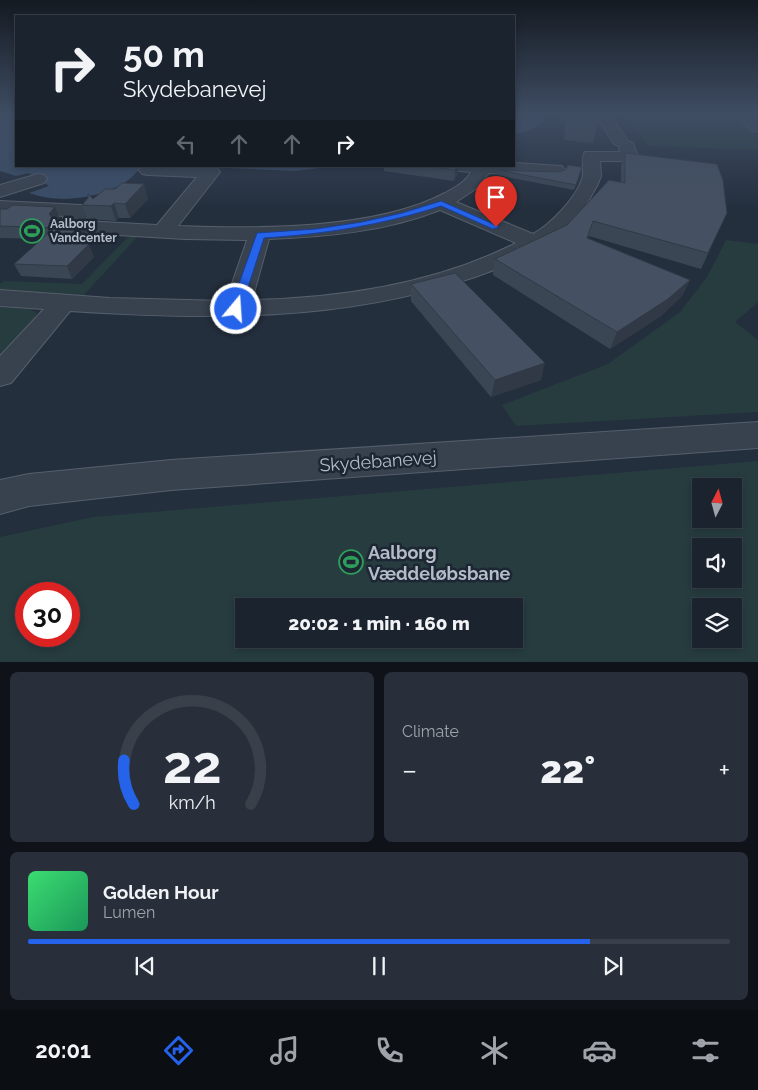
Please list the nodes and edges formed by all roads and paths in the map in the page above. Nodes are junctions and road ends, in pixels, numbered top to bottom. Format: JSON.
{"nodes":[{"id":1,"x":625,"y":146,"type":"edge"},
{"id":2,"x":481,"y":167,"type":"edge"},
{"id":3,"x":148,"y":170,"type":"dead end"},
{"id":4,"x":556,"y":170,"type":"edge"},
{"id":5,"x":38,"y":179,"type":"dead end"},
{"id":6,"x":0,"y":192,"type":"edge"},
{"id":7,"x":441,"y":203,"type":"junction"},
{"id":8,"x":0,"y":207,"type":"edge"},
{"id":9,"x":162,"y":231,"type":"junction"},
{"id":10,"x":260,"y":235,"type":"junction"},
{"id":11,"x":532,"y":242,"type":"junction"},
{"id":12,"x":0,"y":298,"type":"edge"},
{"id":13,"x":64,"y":302,"type":"junction"},
{"id":14,"x":236,"y":309,"type":"junction"},
{"id":15,"x":0,"y":375,"type":"edge"},
{"id":16,"x":758,"y":435,"type":"edge"},
{"id":17,"x":0,"y":497,"type":"edge"}],
"edges":[{"from":1,"to":11,"type":"street"},
{"from":2,"to":4,"type":"street"},
{"from":2,"to":7,"type":"street"},
{"from":3,"to":9,"type":"street"},
{"from":5,"to":6,"type":"street"},
{"from":7,"to":10,"type":"street"},
{"from":7,"to":11,"type":"street"},
{"from":8,"to":9,"type":"street"},
{"from":9,"to":10,"type":"street"},
{"from":10,"to":14,"type":"street"},
{"from":11,"to":14,"type":"street"},
{"from":12,"to":13,"type":"street"},
{"from":13,"to":14,"type":"street"},
{"from":13,"to":15,"type":"street"},
{"from":16,"to":17,"type":"street","name":"Skydebanevej"}]}
